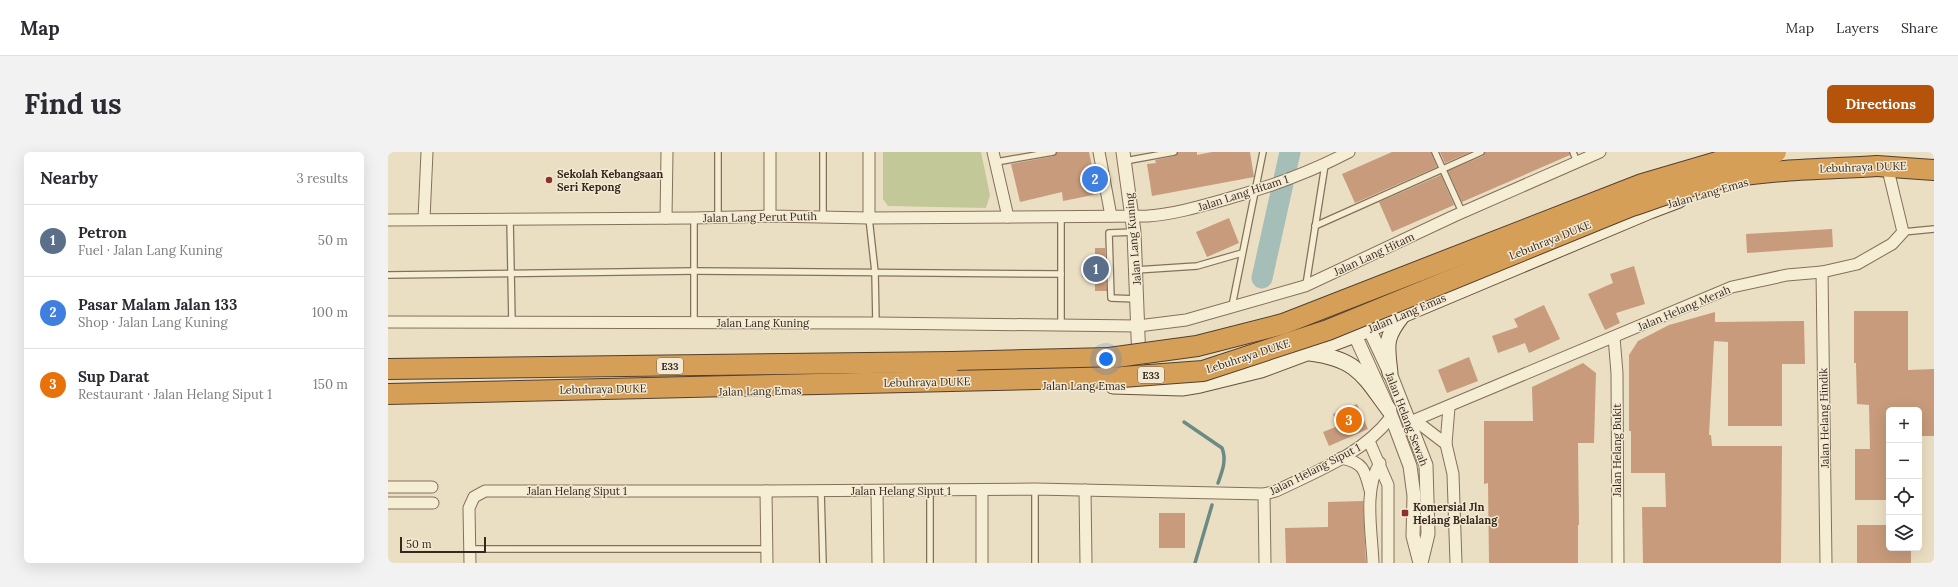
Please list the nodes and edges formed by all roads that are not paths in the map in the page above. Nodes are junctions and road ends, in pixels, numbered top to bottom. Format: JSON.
{"nodes":[{"id":1,"x":427,"y":152,"type":"edge"},
{"id":2,"x":667,"y":152,"type":"edge"},
{"id":3,"x":718,"y":152,"type":"edge"},
{"id":4,"x":770,"y":152,"type":"edge"},
{"id":5,"x":823,"y":152,"type":"edge"},
{"id":6,"x":869,"y":152,"type":"edge"},
{"id":7,"x":1053,"y":152,"type":"edge"},
{"id":8,"x":1099,"y":152,"type":"edge"},
{"id":9,"x":1174,"y":152,"type":"edge"},
{"id":10,"x":1263,"y":152,"type":"edge"},
{"id":11,"x":1349,"y":152,"type":"edge"},
{"id":12,"x":1435,"y":152,"type":"edge"},
{"id":13,"x":1481,"y":152,"type":"edge"},
{"id":14,"x":1600,"y":152,"type":"edge"},
{"id":15,"x":1742,"y":152,"type":"edge"},
{"id":16,"x":1776,"y":152,"type":"edge"},
{"id":17,"x":1041,"y":153,"type":"edge"},
{"id":18,"x":994,"y":157,"type":"edge"},
{"id":19,"x":1124,"y":157,"type":"edge"},
{"id":20,"x":1575,"y":157,"type":"edge"},
{"id":21,"x":1325,"y":165,"type":"junction"},
{"id":22,"x":1934,"y":165,"type":"edge"},
{"id":23,"x":1443,"y":169,"type":"junction"},
{"id":24,"x":1883,"y":170,"type":"junction"},
{"id":25,"x":1934,"y":170,"type":"edge"},
{"id":26,"x":1934,"y":173,"type":"edge"},
{"id":27,"x":1258,"y":190,"type":"junction"},
{"id":28,"x":1462,"y":212,"type":"junction"},
{"id":29,"x":770,"y":216,"type":"junction"},
{"id":30,"x":1111,"y":216,"type":"junction"},
{"id":31,"x":1133,"y":216,"type":"junction"},
{"id":32,"x":718,"y":217,"type":"junction"},
{"id":33,"x":824,"y":217,"type":"junction"},
{"id":34,"x":1008,"y":217,"type":"junction"},
{"id":35,"x":1061,"y":217,"type":"junction"},
{"id":36,"x":666,"y":218,"type":"junction"},
{"id":37,"x":694,"y":218,"type":"junction"},
{"id":38,"x":869,"y":218,"type":"junction"},
{"id":39,"x":424,"y":219,"type":"junction"},
{"id":40,"x":510,"y":219,"type":"junction"},
{"id":41,"x":388,"y":220,"type":"edge"},
{"id":42,"x":1315,"y":226,"type":"junction"},
{"id":43,"x":1934,"y":228,"type":"edge"},
{"id":44,"x":1134,"y":232,"type":"junction"},
{"id":45,"x":1904,"y":232,"type":"junction"},
{"id":46,"x":1242,"y":253,"type":"junction"},
{"id":47,"x":1136,"y":270,"type":"junction"},
{"id":48,"x":694,"y":271,"type":"junction"},
{"id":49,"x":875,"y":272,"type":"junction"},
{"id":50,"x":1822,"y":272,"type":"junction"},
{"id":51,"x":511,"y":274,"type":"junction"},
{"id":52,"x":1061,"y":274,"type":"junction"},
{"id":53,"x":388,"y":275,"type":"edge"},
{"id":54,"x":1306,"y":286,"type":"junction"},
{"id":55,"x":1137,"y":299,"type":"junction"},
{"id":56,"x":1358,"y":305,"type":"junction"},
{"id":57,"x":1232,"y":307,"type":"junction"},
{"id":58,"x":1344,"y":311,"type":"junction"},
{"id":59,"x":1403,"y":315,"type":"junction"},
{"id":60,"x":388,"y":322,"type":"edge"},
{"id":61,"x":512,"y":323,"type":"junction"},
{"id":62,"x":876,"y":323,"type":"junction"},
{"id":63,"x":694,"y":324,"type":"junction"},
{"id":64,"x":1061,"y":325,"type":"junction"},
{"id":65,"x":1138,"y":326,"type":"junction"},
{"id":66,"x":1370,"y":329,"type":"junction"},
{"id":67,"x":1355,"y":335,"type":"junction"},
{"id":68,"x":1614,"y":337,"type":"junction"},
{"id":69,"x":1310,"y":353,"type":"junction"},
{"id":70,"x":1139,"y":363,"type":"junction"},
{"id":71,"x":388,"y":364,"type":"edge"},
{"id":72,"x":388,"y":369,"type":"edge"},
{"id":73,"x":1390,"y":373,"type":"junction"},
{"id":74,"x":1232,"y":376,"type":"junction"},
{"id":75,"x":388,"y":394,"type":"edge"},
{"id":76,"x":388,"y":399,"type":"edge"},
{"id":77,"x":1449,"y":407,"type":"junction"},
{"id":78,"x":1390,"y":414,"type":"junction"},
{"id":79,"x":1413,"y":421,"type":"junction"},
{"id":80,"x":1369,"y":441,"type":"junction"},
{"id":81,"x":1446,"y":444,"type":"junction"},
{"id":82,"x":1341,"y":458,"type":"junction"},
{"id":83,"x":1380,"y":463,"type":"junction"},
{"id":84,"x":432,"y":487,"type":"dead end"},
{"id":85,"x":388,"y":488,"type":"edge"},
{"id":86,"x":1035,"y":489,"type":"junction"},
{"id":87,"x":982,"y":490,"type":"junction"},
{"id":88,"x":1085,"y":490,"type":"junction"},
{"id":89,"x":766,"y":491,"type":"junction"},
{"id":90,"x":821,"y":491,"type":"junction"},
{"id":91,"x":877,"y":491,"type":"junction"},
{"id":92,"x":930,"y":491,"type":"junction"},
{"id":93,"x":1370,"y":491,"type":"junction"},
{"id":94,"x":1264,"y":494,"type":"junction"},
{"id":95,"x":388,"y":503,"type":"edge"},
{"id":96,"x":433,"y":503,"type":"dead end"},
{"id":97,"x":470,"y":549,"type":"junction"},
{"id":98,"x":767,"y":549,"type":"junction"},
{"id":99,"x":470,"y":563,"type":"edge"},
{"id":100,"x":767,"y":563,"type":"edge"},
{"id":101,"x":823,"y":563,"type":"edge"},
{"id":102,"x":878,"y":563,"type":"edge"},
{"id":103,"x":930,"y":563,"type":"edge"},
{"id":104,"x":982,"y":563,"type":"edge"},
{"id":105,"x":1035,"y":563,"type":"edge"},
{"id":106,"x":1086,"y":563,"type":"edge"},
{"id":107,"x":1265,"y":563,"type":"edge"},
{"id":108,"x":1373,"y":563,"type":"edge"},
{"id":109,"x":1388,"y":563,"type":"edge"},
{"id":110,"x":1421,"y":563,"type":"edge"},
{"id":111,"x":1456,"y":563,"type":"edge"},
{"id":112,"x":1618,"y":563,"type":"edge"},
{"id":113,"x":1826,"y":563,"type":"edge"}],
"edges":[{"from":1,"to":39,"type":"street"},
{"from":2,"to":36,"type":"street"},
{"from":3,"to":32,"type":"lane"},
{"from":4,"to":29,"type":"street"},
{"from":5,"to":33,"type":"lane"},
{"from":6,"to":38,"type":"street"},
{"from":7,"to":17,"type":"lane"},
{"from":8,"to":30,"type":"street"},
{"from":9,"to":19,"type":"lane"},
{"from":10,"to":27,"type":"lane"},
{"from":11,"to":21,"type":"street","name":"Jalan Lang Hitam 1"},
{"from":12,"to":23,"type":"lane"},
{"from":13,"to":23,"type":"lane"},
{"from":14,"to":20,"type":"street","name":"Jalan Lang Hitam"},
{"from":15,"to":56,"type":"main road","name":"Jalan Lang Emas"},
{"from":16,"to":72,"type":"highway","name":"Lebuhraya DUKE","number":"E33","bridge":true},
{"from":17,"to":18,"type":"lane"},
{"from":18,"to":34,"type":"street"},
{"from":19,"to":31,"type":"street","name":"Jalan Lang Kuning"},
{"from":20,"to":28,"type":"street","name":"Jalan Lang Hitam"},
{"from":21,"to":27,"type":"street","name":"Jalan Lang Hitam 1"},
{"from":21,"to":42,"type":"lane"},
{"from":22,"to":24,"type":"highway","name":"Lebuhraya DUKE","number":"E33"},
{"from":23,"to":28,"type":"lane"},
{"from":23,"to":42,"type":"lane"},
{"from":24,"to":25,"type":"highway"},
{"from":24,"to":26,"type":"main road","name":"Jalan Lang Emas"},
{"from":24,"to":45,"type":"street"},
{"from":24,"to":59,"type":"main road","name":"Jalan Lang Emas"},
{"from":24,"to":75,"type":"highway","name":"Lebuhraya DUKE","number":"E33","bridge":true},
{"from":27,"to":31,"type":"street","name":"Jalan Lang Hitam 1"},
{"from":27,"to":46,"type":"lane"},
{"from":28,"to":54,"type":"street","name":"Jalan Lang Hitam"},
{"from":29,"to":32,"type":"street","name":"Jalan Lang Perut Putih"},
{"from":29,"to":33,"type":"street","name":"Jalan Lang Perut Putih"},
{"from":30,"to":31,"type":"street","name":"Jalan Lang Perut Putih"},
{"from":30,"to":35,"type":"street","name":"Jalan Lang Perut Putih"},
{"from":31,"to":44,"type":"street","name":"Jalan Lang Kuning"},
{"from":32,"to":37,"type":"street","name":"Jalan Lang Perut Putih"},
{"from":33,"to":38,"type":"street","name":"Jalan Lang Perut Putih"},
{"from":34,"to":35,"type":"street","name":"Jalan Lang Perut Putih"},
{"from":34,"to":38,"type":"street","name":"Jalan Lang Perut Putih"},
{"from":35,"to":52,"type":"lane"},
{"from":36,"to":37,"type":"street","name":"Jalan Lang Perut Putih"},
{"from":36,"to":40,"type":"street","name":"Jalan Lang Perut Putih"},
{"from":37,"to":48,"type":"lane"},
{"from":38,"to":49,"type":"lane"},
{"from":39,"to":40,"type":"street","name":"Jalan Lang Perut Putih"},
{"from":39,"to":41,"type":"street","name":"Jalan Lang Perut Putih"},
{"from":40,"to":51,"type":"lane"},
{"from":42,"to":54,"type":"lane"},
{"from":43,"to":45,"type":"lane"},
{"from":44,"to":47,"type":"street","name":"Jalan Lang Kuning"},
{"from":44,"to":55,"type":"lane"},
{"from":45,"to":50,"type":"street","name":"Jalan Helang Merah"},
{"from":46,"to":47,"type":"lane"},
{"from":46,"to":57,"type":"lane"},
{"from":47,"to":55,"type":"street","name":"Jalan Lang Kuning"},
{"from":48,"to":49,"type":"lane"},
{"from":48,"to":51,"type":"lane"},
{"from":48,"to":63,"type":"lane"},
{"from":49,"to":52,"type":"lane"},
{"from":49,"to":62,"type":"lane"},
{"from":50,"to":68,"type":"street","name":"Jalan Helang Merah"},
{"from":50,"to":113,"type":"street","name":"Jalan Helang Hindik"},
{"from":51,"to":53,"type":"lane"},
{"from":51,"to":61,"type":"lane"},
{"from":52,"to":64,"type":"lane"},
{"from":54,"to":57,"type":"street","name":"Jalan Lang Hitam"},
{"from":55,"to":65,"type":"street","name":"Jalan Lang Kuning"},
{"from":56,"to":58,"type":"main road","name":"Jalan Lang Emas"},
{"from":56,"to":66,"type":"street","name":"Jalan Helang Sewah"},
{"from":57,"to":65,"type":"street","name":"Jalan Lang Hitam"},
{"from":58,"to":67,"type":"street","name":"Jalan Helang Sewah"},
{"from":58,"to":70,"type":"main road","name":"Jalan Lang Emas"},
{"from":59,"to":66,"type":"main road","name":"Jalan Lang Emas"},
{"from":59,"to":73,"type":"main road"},
{"from":60,"to":61,"type":"street","name":"Jalan Lang Kuning"},
{"from":61,"to":63,"type":"street","name":"Jalan Lang Kuning"},
{"from":62,"to":63,"type":"street","name":"Jalan Lang Kuning"},
{"from":62,"to":64,"type":"street","name":"Jalan Lang Kuning"},
{"from":64,"to":65,"type":"street","name":"Jalan Lang Kuning"},
{"from":65,"to":70,"type":"street","name":"Jalan Lang Kuning"},
{"from":66,"to":67,"type":"main road","name":"Jalan Lang Emas"},
{"from":66,"to":73,"type":"street","name":"Jalan Helang Sewah"},
{"from":67,"to":69,"type":"main road","name":"Jalan Lang Emas"},
{"from":67,"to":78,"type":"street","name":"Jalan Helang Sewah"},
{"from":68,"to":77,"type":"street","name":"Jalan Helang Merah"},
{"from":68,"to":112,"type":"street","name":"Jalan Helang Bukit"},
{"from":69,"to":74,"type":"main road","name":"Jalan Lang Emas"},
{"from":69,"to":78,"type":"main road"},
{"from":70,"to":71,"type":"main road","name":"Jalan Lang Emas"},
{"from":70,"to":74,"type":"main road"},
{"from":73,"to":79,"type":"street","name":"Jalan Helang Sewah"},
{"from":74,"to":76,"type":"main road","name":"Jalan Lang Emas"},
{"from":77,"to":79,"type":"street","name":"Jalan Helang Merah"},
{"from":77,"to":81,"type":"street"},
{"from":78,"to":80,"type":"street","name":"Jalan Helang Siput 1"},
{"from":78,"to":110,"type":"street","name":"Jalan Helang Sewah"},
{"from":79,"to":81,"type":"street"},
{"from":79,"to":110,"type":"street","name":"Jalan Helang Sewah"},
{"from":80,"to":82,"type":"street","name":"Jalan Helang Siput 1"},
{"from":80,"to":83,"type":"street"},
{"from":81,"to":111,"type":"street"},
{"from":82,"to":93,"type":"street"},
{"from":82,"to":94,"type":"street","name":"Jalan Helang Siput 1"},
{"from":83,"to":93,"type":"street"},
{"from":83,"to":109,"type":"street"},
{"from":84,"to":85,"type":"street"},
{"from":86,"to":87,"type":"street","name":"Jalan Helang Siput 1"},
{"from":86,"to":88,"type":"street","name":"Jalan Helang Siput 1"},
{"from":86,"to":105,"type":"lane"},
{"from":87,"to":92,"type":"street","name":"Jalan Helang Siput 1"},
{"from":87,"to":104,"type":"street"},
{"from":88,"to":94,"type":"street","name":"Jalan Helang Siput 1"},
{"from":88,"to":106,"type":"street"},
{"from":89,"to":90,"type":"street","name":"Jalan Helang Siput 1"},
{"from":89,"to":97,"type":"street","name":"Jalan Helang Siput 1"},
{"from":89,"to":98,"type":"street"},
{"from":90,"to":91,"type":"street","name":"Jalan Helang Siput 1"},
{"from":90,"to":101,"type":"lane"},
{"from":91,"to":92,"type":"street","name":"Jalan Helang Siput 1"},
{"from":91,"to":102,"type":"street"},
{"from":92,"to":103,"type":"lane"},
{"from":93,"to":108,"type":"street"},
{"from":94,"to":107,"type":"street"},
{"from":95,"to":96,"type":"street"},
{"from":97,"to":98,"type":"lane"},
{"from":97,"to":99,"type":"street","name":"Jalan Helang Siput 1"},
{"from":98,"to":100,"type":"street"}]}
